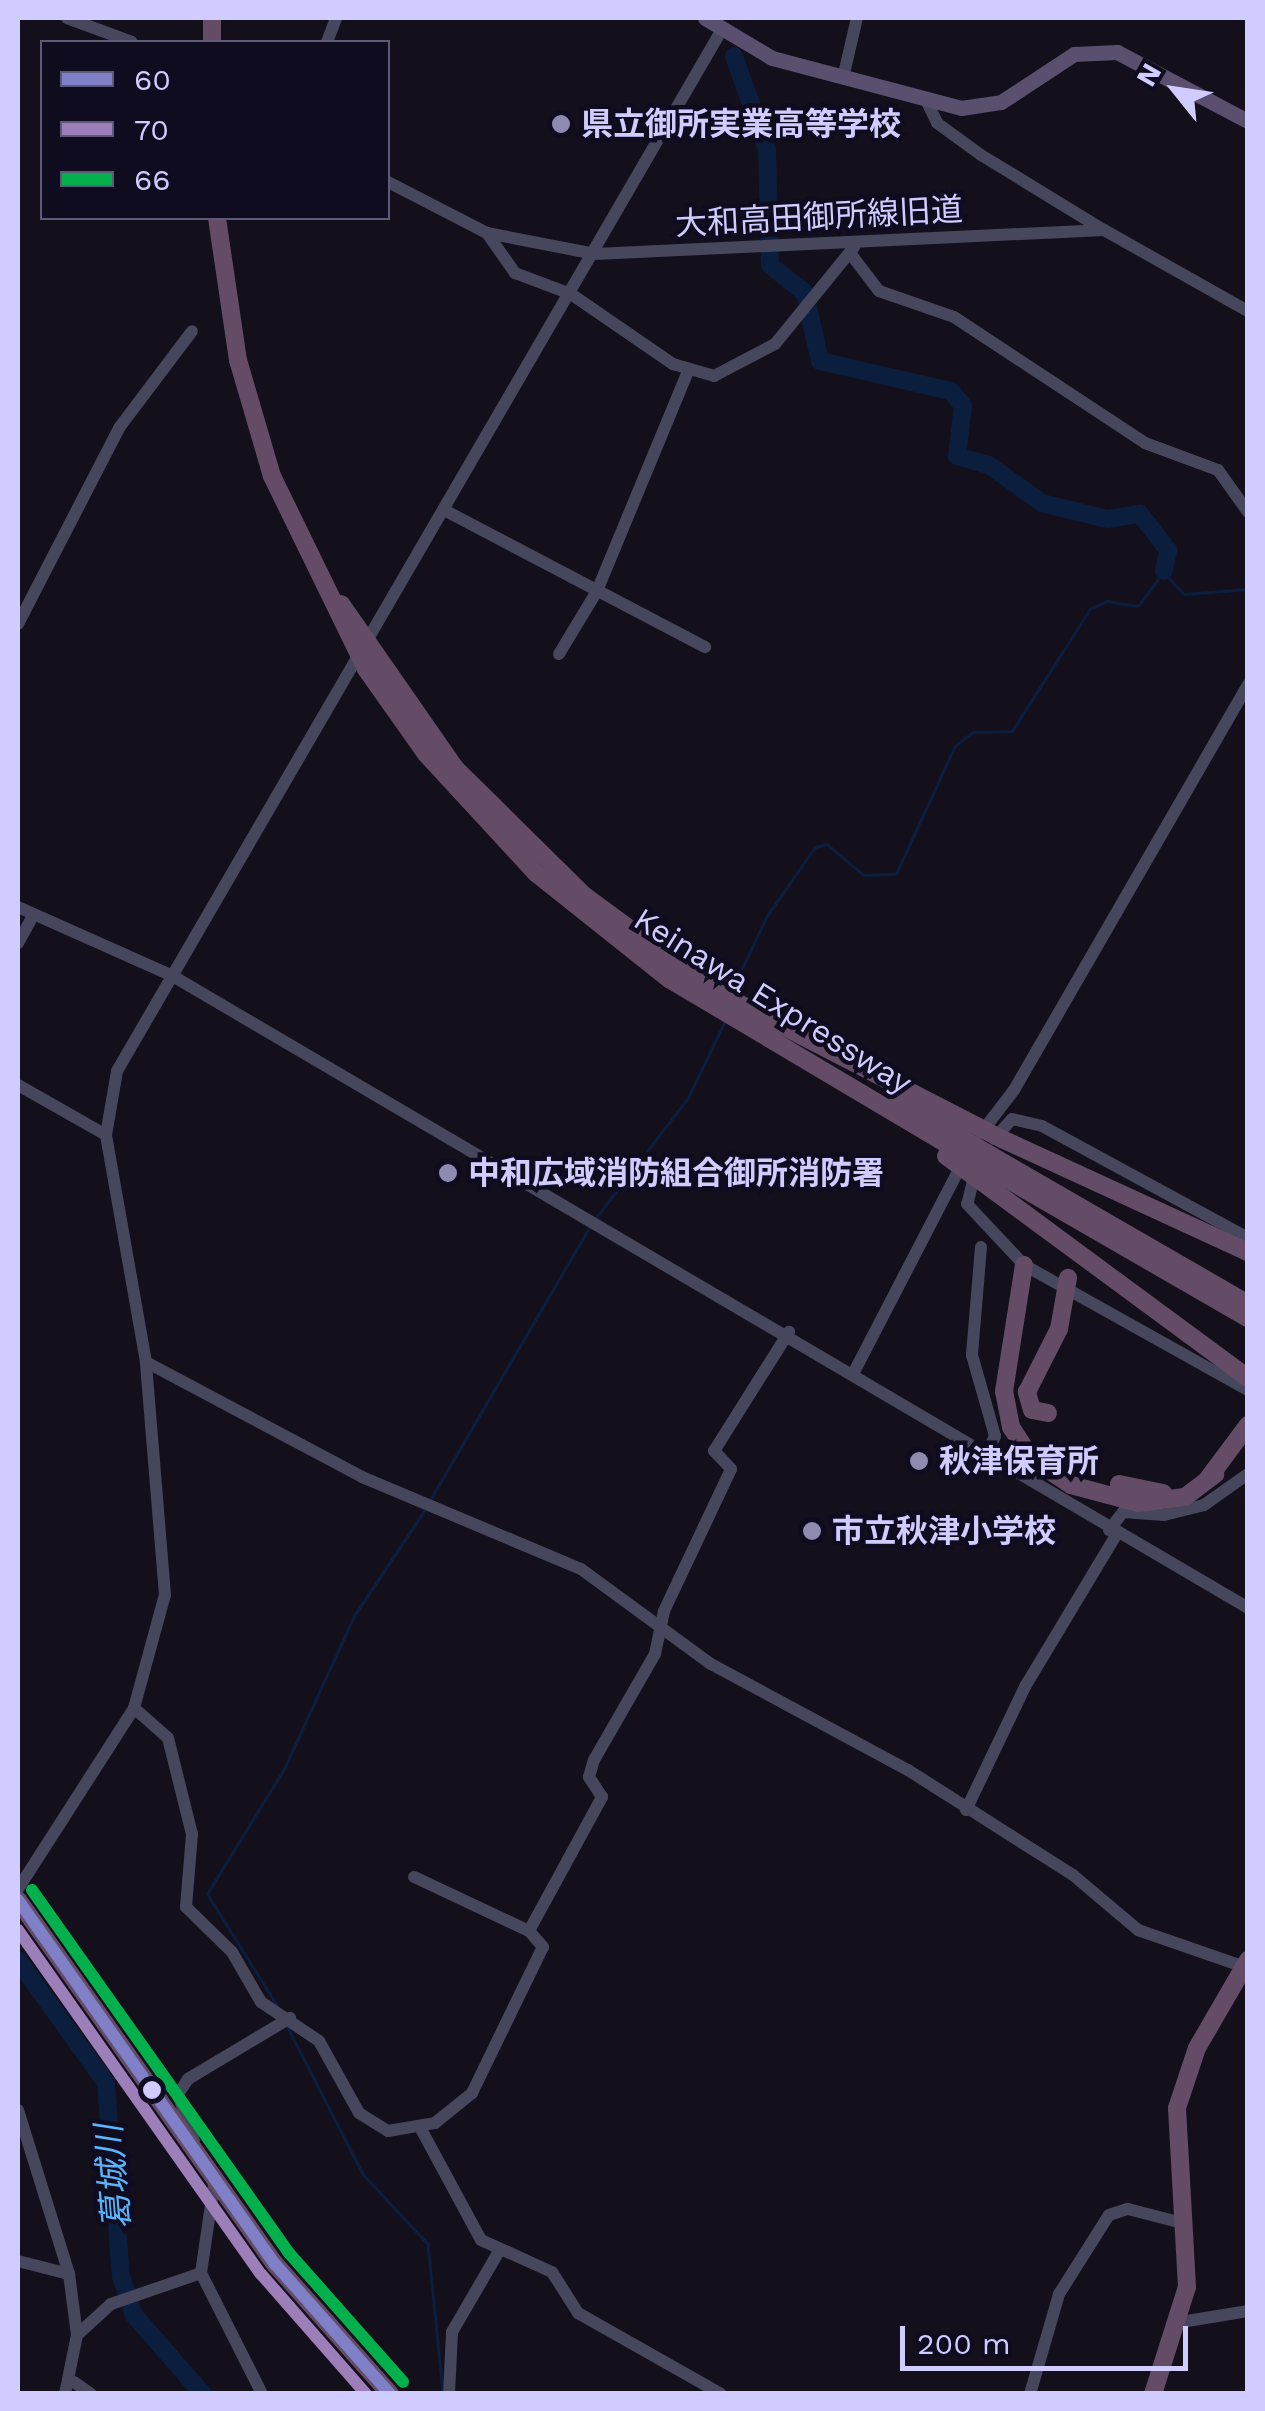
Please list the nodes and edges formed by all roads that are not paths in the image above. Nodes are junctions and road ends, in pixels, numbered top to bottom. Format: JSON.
{"nodes":[{"id":1,"x":67,"y":18,"type":"edge"},
{"id":2,"x":705,"y":18,"type":"edge"},
{"id":3,"x":857,"y":18,"type":"edge"},
{"id":4,"x":721,"y":30,"type":"junction"},
{"id":5,"x":127,"y":40,"type":"edge"},
{"id":6,"x":843,"y":78,"type":"junction"},
{"id":7,"x":926,"y":100,"type":"junction"},
{"id":8,"x":1248,"y":121,"type":"edge"},
{"id":9,"x":390,"y":183,"type":"edge"},
{"id":10,"x":217,"y":220,"type":"edge"},
{"id":11,"x":1104,"y":230,"type":"junction"},
{"id":12,"x":487,"y":233,"type":"junction"},
{"id":13,"x":852,"y":248,"type":"junction"},
{"id":14,"x":596,"y":254,"type":"junction"},
{"id":15,"x":571,"y":294,"type":"junction"},
{"id":16,"x":1248,"y":311,"type":"edge"},
{"id":17,"x":192,"y":331,"type":"dead end"},
{"id":18,"x":688,"y":371,"type":"junction"},
{"id":19,"x":272,"y":476,"type":"junction"},
{"id":20,"x":444,"y":510,"type":"junction"},
{"id":21,"x":1248,"y":512,"type":"edge"},
{"id":22,"x":596,"y":591,"type":"junction"},
{"id":23,"x":18,"y":624,"type":"edge"},
{"id":24,"x":705,"y":647,"type":"dead end"},
{"id":25,"x":559,"y":654,"type":"dead end"},
{"id":26,"x":1248,"y":684,"type":"edge"},
{"id":27,"x":18,"y":907,"type":"edge"},
{"id":28,"x":33,"y":916,"type":"junction"},
{"id":29,"x":18,"y":944,"type":"edge"},
{"id":30,"x":171,"y":976,"type":"junction"},
{"id":31,"x":18,"y":1085,"type":"edge"},
{"id":32,"x":106,"y":1135,"type":"junction"},
{"id":33,"x":990,"y":1160,"type":"junction"},
{"id":34,"x":1039,"y":1224,"type":"junction"},
{"id":35,"x":1248,"y":1238,"type":"edge"},
{"id":36,"x":981,"y":1247,"type":"dead end"},
{"id":37,"x":1248,"y":1252,"type":"edge"},
{"id":38,"x":1024,"y":1265,"type":"junction"},
{"id":39,"x":1248,"y":1304,"type":"edge"},
{"id":40,"x":1248,"y":1318,"type":"edge"},
{"id":41,"x":789,"y":1332,"type":"junction"},
{"id":42,"x":146,"y":1362,"type":"junction"},
{"id":43,"x":1007,"y":1364,"type":"junction"},
{"id":44,"x":853,"y":1374,"type":"junction"},
{"id":45,"x":1248,"y":1378,"type":"edge"},
{"id":46,"x":1248,"y":1390,"type":"edge"},
{"id":47,"x":1248,"y":1425,"type":"edge"},
{"id":48,"x":987,"y":1454,"type":"junction"},
{"id":49,"x":1215,"y":1474,"type":"junction"},
{"id":50,"x":1248,"y":1474,"type":"edge"},
{"id":51,"x":1120,"y":1484,"type":"dead end"},
{"id":52,"x":1112,"y":1533,"type":"junction"},
{"id":53,"x":1248,"y":1608,"type":"edge"},
{"id":54,"x":662,"y":1626,"type":"junction"},
{"id":55,"x":134,"y":1708,"type":"junction"},
{"id":56,"x":966,"y":1810,"type":"junction"},
{"id":57,"x":414,"y":1877,"type":"dead end"},
{"id":58,"x":18,"y":1889,"type":"edge"},
{"id":59,"x":18,"y":1900,"type":"edge"},
{"id":60,"x":529,"y":1931,"type":"junction"},
{"id":61,"x":1246,"y":1965,"type":"edge"},
{"id":62,"x":286,"y":2019,"type":"junction"},
{"id":63,"x":18,"y":2110,"type":"edge"},
{"id":64,"x":421,"y":2129,"type":"junction"},
{"id":65,"x":198,"y":2153,"type":"junction"},
{"id":66,"x":215,"y":2178,"type":"junction"},
{"id":67,"x":1182,"y":2223,"type":"junction"},
{"id":68,"x":498,"y":2254,"type":"junction"},
{"id":69,"x":18,"y":2261,"type":"edge"},
{"id":70,"x":202,"y":2273,"type":"junction"},
{"id":71,"x":69,"y":2274,"type":"junction"},
{"id":72,"x":1248,"y":2311,"type":"edge"},
{"id":73,"x":1181,"y":2322,"type":"junction"},
{"id":74,"x":78,"y":2335,"type":"junction"},
{"id":75,"x":70,"y":2388,"type":"edge"},
{"id":76,"x":91,"y":2394,"type":"edge"},
{"id":77,"x":262,"y":2394,"type":"edge"},
{"id":78,"x":390,"y":2394,"type":"edge"},
{"id":79,"x":449,"y":2394,"type":"edge"},
{"id":80,"x":721,"y":2394,"type":"edge"},
{"id":81,"x":1030,"y":2394,"type":"edge"},
{"id":82,"x":1153,"y":2394,"type":"edge"}],
"edges":[{"from":1,"to":5,"type":"street"},
{"from":2,"to":4,"type":"main road"},
{"from":3,"to":6,"type":"street"},
{"from":4,"to":6,"type":"main road"},
{"from":4,"to":14,"type":"street"},
{"from":6,"to":7,"type":"main road"},
{"from":7,"to":8,"type":"main road"},
{"from":7,"to":11,"type":"street"},
{"from":9,"to":12,"type":"street","name":"大和高田御所線旧道"},
{"from":10,"to":19,"type":"highway","name":"Keinawa Expressway"},
{"from":11,"to":13,"type":"street","name":"大和高田御所線旧道"},
{"from":11,"to":16,"type":"street"},
{"from":12,"to":14,"type":"street","name":"大和高田御所線旧道"},
{"from":12,"to":15,"type":"street"},
{"from":13,"to":14,"type":"street","name":"大和高田御所線旧道"},
{"from":13,"to":18,"type":"street"},
{"from":13,"to":21,"type":"street"},
{"from":14,"to":15,"type":"street"},
{"from":15,"to":18,"type":"street"},
{"from":15,"to":20,"type":"street"},
{"from":17,"to":23,"type":"street"},
{"from":18,"to":22,"type":"street"},
{"from":19,"to":33,"type":"highway","name":"Keinawa Expressway","bridge":true},
{"from":19,"to":33,"type":"highway","name":"Keinawa Expressway","bridge":true},
{"from":20,"to":22,"type":"street"},
{"from":20,"to":30,"type":"street"},
{"from":22,"to":24,"type":"street"},
{"from":22,"to":25,"type":"street"},
{"from":26,"to":44,"type":"street"},
{"from":27,"to":28,"type":"street"},
{"from":28,"to":29,"type":"street"},
{"from":28,"to":30,"type":"street"},
{"from":30,"to":32,"type":"street"},
{"from":30,"to":41,"type":"street"},
{"from":31,"to":32,"type":"street"},
{"from":32,"to":42,"type":"street"},
{"from":33,"to":34,"type":"highway"},
{"from":33,"to":37,"type":"highway"},
{"from":33,"to":39,"type":"highway","name":"Keinawa Expressway"},
{"from":33,"to":40,"type":"highway","name":"Keinawa Expressway"},
{"from":34,"to":43,"type":"highway","bridge":true},
{"from":34,"to":45,"type":"highway"},
{"from":35,"to":38,"type":"street"},
{"from":36,"to":48,"type":"street"},
{"from":38,"to":43,"type":"highway"},
{"from":38,"to":46,"type":"street"},
{"from":41,"to":44,"type":"street"},
{"from":41,"to":54,"type":"street"},
{"from":42,"to":54,"type":"street"},
{"from":42,"to":55,"type":"street"},
{"from":43,"to":49,"type":"highway"},
{"from":44,"to":48,"type":"street"},
{"from":47,"to":49,"type":"highway"},
{"from":48,"to":52,"type":"street"},
{"from":49,"to":51,"type":"highway"},
{"from":50,"to":52,"type":"street"},
{"from":52,"to":53,"type":"street"},
{"from":52,"to":56,"type":"street"},
{"from":54,"to":56,"type":"street"},
{"from":54,"to":60,"type":"street"},
{"from":55,"to":58,"type":"street"},
{"from":55,"to":62,"type":"street"},
{"from":56,"to":61,"type":"street"},
{"from":57,"to":60,"type":"street"},
{"from":59,"to":65,"type":"highway"},
{"from":60,"to":64,"type":"street"},
{"from":61,"to":67,"type":"highway"},
{"from":62,"to":64,"type":"street"},
{"from":62,"to":65,"type":"street"},
{"from":63,"to":71,"type":"street"},
{"from":64,"to":68,"type":"street"},
{"from":65,"to":66,"type":"highway"},
{"from":66,"to":70,"type":"street"},
{"from":66,"to":78,"type":"highway"},
{"from":67,"to":73,"type":"highway"},
{"from":67,"to":81,"type":"street"},
{"from":68,"to":79,"type":"street"},
{"from":68,"to":80,"type":"street"},
{"from":69,"to":71,"type":"street"},
{"from":70,"to":74,"type":"street"},
{"from":70,"to":77,"type":"street"},
{"from":71,"to":74,"type":"street"},
{"from":72,"to":73,"type":"street"},
{"from":73,"to":82,"type":"highway"},
{"from":74,"to":75,"type":"street"},
{"from":75,"to":76,"type":"street"}]}
